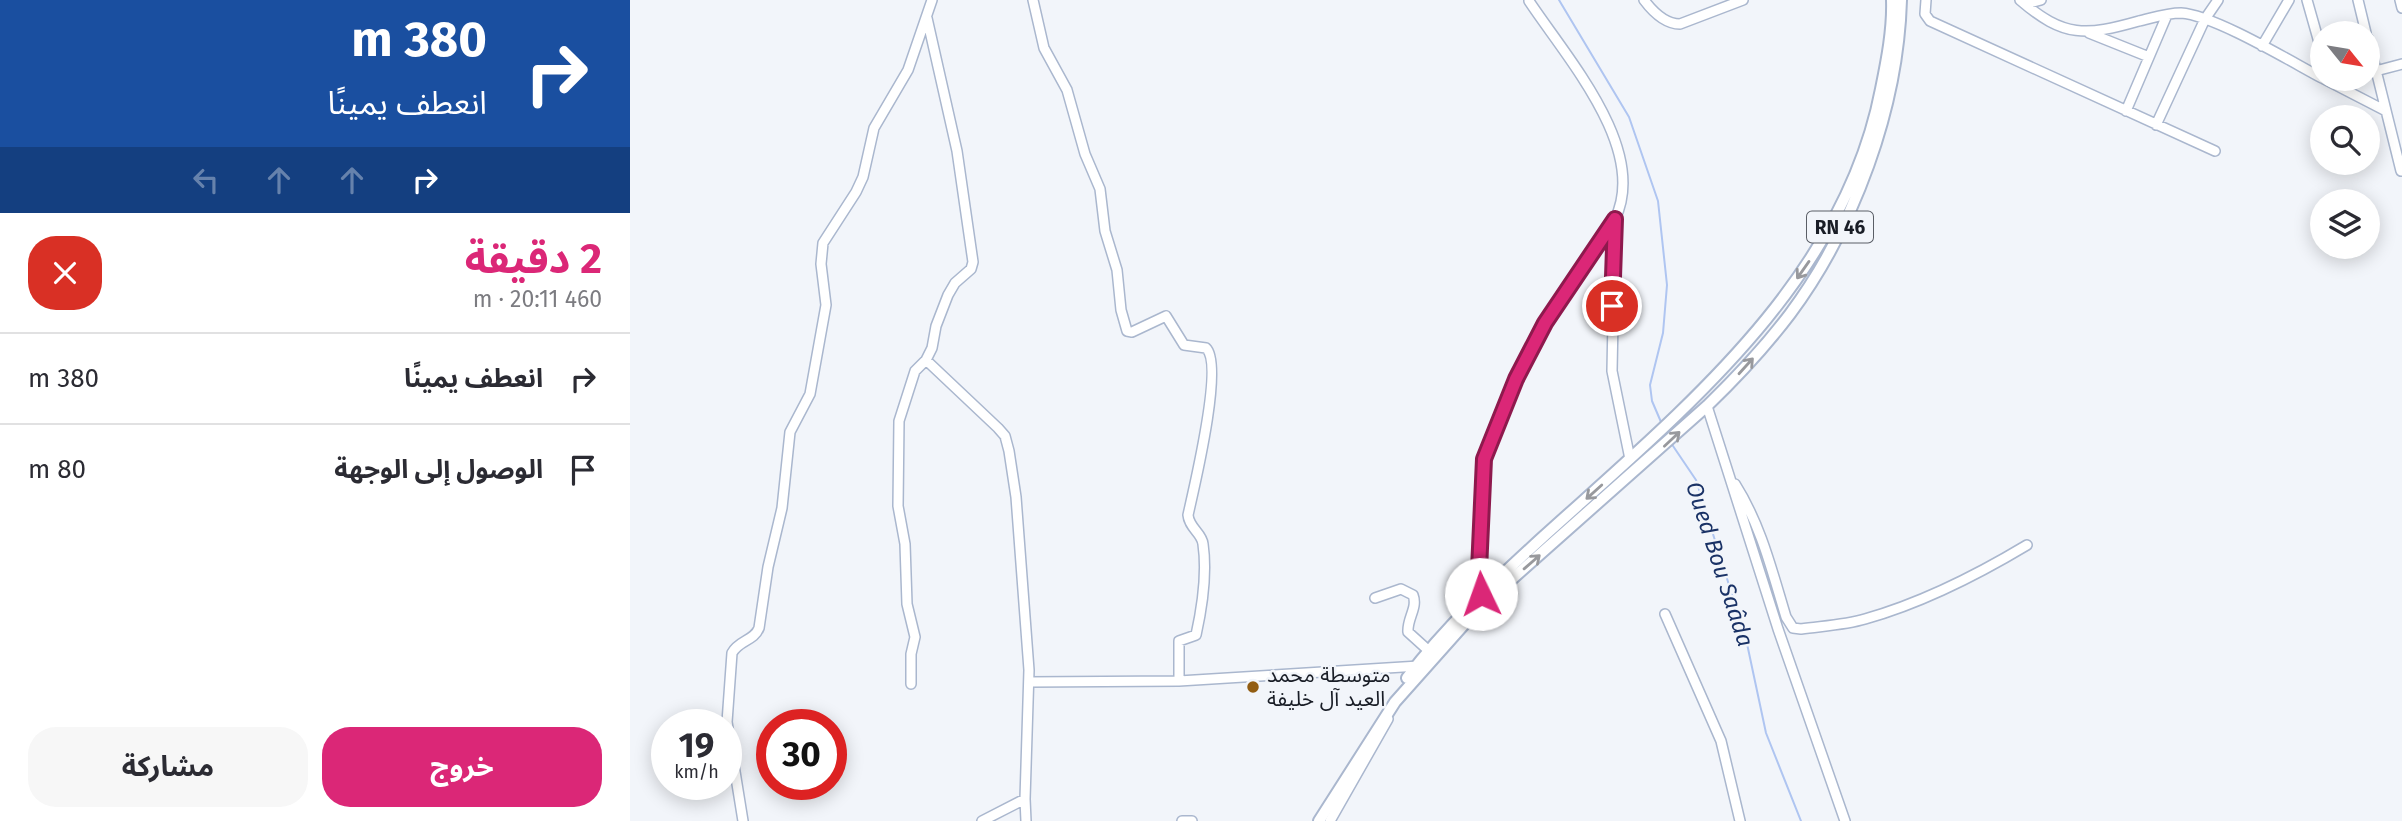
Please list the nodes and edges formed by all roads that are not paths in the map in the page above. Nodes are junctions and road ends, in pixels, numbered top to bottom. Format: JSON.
{"nodes":[{"id":1,"x":932,"y":0,"type":"edge"},
{"id":2,"x":1032,"y":0,"type":"edge"},
{"id":3,"x":1644,"y":0,"type":"edge"},
{"id":4,"x":1743,"y":0,"type":"edge"},
{"id":5,"x":1892,"y":0,"type":"edge"},
{"id":6,"x":1902,"y":0,"type":"edge"},
{"id":7,"x":1926,"y":0,"type":"edge"},
{"id":8,"x":2041,"y":0,"type":"edge"},
{"id":9,"x":2218,"y":0,"type":"edge"},
{"id":10,"x":2289,"y":0,"type":"edge"},
{"id":11,"x":2307,"y":0,"type":"edge"},
{"id":12,"x":2358,"y":0,"type":"edge"},
{"id":13,"x":2400,"y":0,"type":"edge"},
{"id":14,"x":1529,"y":1,"type":"edge"},
{"id":15,"x":2022,"y":2,"type":"edge"},
{"id":16,"x":2402,"y":8,"type":"edge"},
{"id":17,"x":2167,"y":15,"type":"junction"},
{"id":18,"x":927,"y":18,"type":"junction"},
{"id":19,"x":2205,"y":19,"type":"junction"},
{"id":20,"x":2313,"y":21,"type":"edge"},
{"id":21,"x":2363,"y":21,"type":"edge"},
{"id":22,"x":2089,"y":33,"type":"junction"},
{"id":23,"x":2262,"y":46,"type":"junction"},
{"id":24,"x":2149,"y":57,"type":"junction"},
{"id":25,"x":2402,"y":64,"type":"edge"},
{"id":26,"x":2380,"y":69,"type":"edge"},
{"id":27,"x":2310,"y":71,"type":"edge"},
{"id":28,"x":2348,"y":91,"type":"edge"},
{"id":29,"x":2379,"y":91,"type":"edge"},
{"id":30,"x":2126,"y":111,"type":"junction"},
{"id":31,"x":2386,"y":111,"type":"junction"},
{"id":32,"x":2156,"y":125,"type":"junction"},
{"id":33,"x":2216,"y":151,"type":"dead end"},
{"id":34,"x":2401,"y":171,"type":"edge"},
{"id":35,"x":1615,"y":219,"type":"junction"},
{"id":36,"x":926,"y":360,"type":"junction"},
{"id":37,"x":1707,"y":406,"type":"junction"},
{"id":38,"x":1629,"y":459,"type":"junction"},
{"id":39,"x":1728,"y":473,"type":"junction"},
{"id":40,"x":2027,"y":545,"type":"dead end"},
{"id":41,"x":1481,"y":594,"type":"junction"},
{"id":42,"x":1375,"y":598,"type":"dead end"},
{"id":43,"x":1665,"y":614,"type":"dead end"},
{"id":44,"x":1429,"y":650,"type":"junction"},
{"id":45,"x":1420,"y":666,"type":"junction"},
{"id":46,"x":1179,"y":681,"type":"junction"},
{"id":47,"x":1029,"y":682,"type":"junction"},
{"id":48,"x":911,"y":684,"type":"dead end"},
{"id":49,"x":1395,"y":702,"type":"junction"},
{"id":50,"x":1025,"y":799,"type":"junction"},
{"id":51,"x":743,"y":821,"type":"edge"},
{"id":52,"x":982,"y":821,"type":"edge"},
{"id":53,"x":1026,"y":821,"type":"edge"},
{"id":54,"x":1182,"y":821,"type":"edge"},
{"id":55,"x":1192,"y":821,"type":"edge"},
{"id":56,"x":1312,"y":821,"type":"edge"},
{"id":57,"x":1319,"y":821,"type":"edge"},
{"id":58,"x":1330,"y":821,"type":"edge"},
{"id":59,"x":1740,"y":821,"type":"edge"},
{"id":60,"x":1846,"y":821,"type":"edge"}],
"edges":[{"from":1,"to":18,"type":"street"},
{"from":2,"to":46,"type":"street"},
{"from":3,"to":4,"type":"street"},
{"from":5,"to":38,"type":"main road","number":"RN 46","one_way":true},
{"from":37,"to":6,"type":"main road","number":"RN 46","one_way":true},
{"from":7,"to":30,"type":"street"},
{"from":8,"to":15,"type":"street"},
{"from":9,"to":19,"type":"street"},
{"from":10,"to":23,"type":"street"},
{"from":11,"to":20,"type":"street"},
{"from":12,"to":21,"type":"street"},
{"from":13,"to":16,"type":"street"},
{"from":14,"to":35,"type":"street"},
{"from":15,"to":22,"type":"street"},
{"from":17,"to":19,"type":"street"},
{"from":17,"to":22,"type":"street"},
{"from":17,"to":24,"type":"street"},
{"from":18,"to":36,"type":"street"},
{"from":18,"to":51,"type":"street"},
{"from":19,"to":23,"type":"street"},
{"from":19,"to":32,"type":"street"},
{"from":22,"to":24,"type":"street"},
{"from":23,"to":27,"type":"street"},
{"from":24,"to":30,"type":"street"},
{"from":25,"to":26,"type":"street"},
{"from":28,"to":31,"type":"street"},
{"from":29,"to":31,"type":"street"},
{"from":30,"to":32,"type":"street"},
{"from":31,"to":34,"type":"street"},
{"from":32,"to":33,"type":"street"},
{"from":35,"to":38,"type":"street"},
{"from":35,"to":41,"type":"street"},
{"from":36,"to":47,"type":"street"},
{"from":36,"to":48,"type":"street"},
{"from":37,"to":39,"type":"street"},
{"from":45,"to":37,"type":"main road","number":"RN 46","one_way":true},
{"from":38,"to":41,"type":"main road","number":"RN 46","one_way":true},
{"from":39,"to":40,"type":"street"},
{"from":39,"to":60,"type":"street"},
{"from":41,"to":44,"type":"main road","number":"RN 46"},
{"from":42,"to":44,"type":"street"},
{"from":43,"to":59,"type":"street"},
{"from":44,"to":45,"type":"main road","number":"RN 46"},
{"from":45,"to":46,"type":"street"},
{"from":45,"to":49,"type":"main road","number":"RN 46"},
{"from":45,"to":56,"type":"main road","number":"RN 46"},
{"from":46,"to":47,"type":"street"},
{"from":47,"to":50,"type":"street"},
{"from":49,"to":57,"type":"main road","number":"RN 46"},
{"from":49,"to":58,"type":"street"},
{"from":50,"to":52,"type":"street"},
{"from":50,"to":53,"type":"street"},
{"from":54,"to":55,"type":"street"}]}
